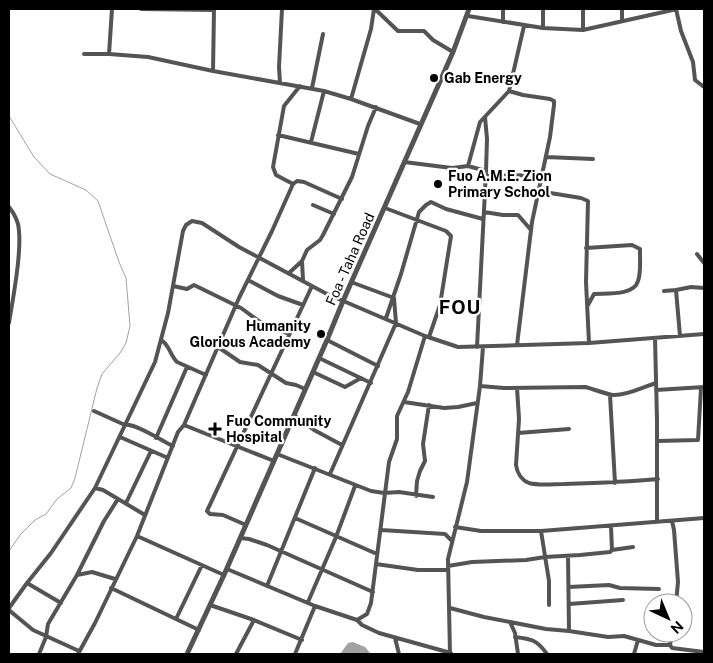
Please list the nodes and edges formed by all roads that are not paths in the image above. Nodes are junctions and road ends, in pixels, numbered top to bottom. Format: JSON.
{"nodes":[{"id":1,"x":112,"y":9,"type":"edge"},
{"id":2,"x":141,"y":9,"type":"edge"},
{"id":3,"x":214,"y":9,"type":"edge"},
{"id":4,"x":282,"y":9,"type":"edge"},
{"id":5,"x":375,"y":9,"type":"edge"},
{"id":6,"x":469,"y":9,"type":"edge"},
{"id":7,"x":503,"y":9,"type":"edge"},
{"id":8,"x":543,"y":9,"type":"edge"},
{"id":9,"x":583,"y":9,"type":"edge"},
{"id":10,"x":622,"y":9,"type":"edge"},
{"id":11,"x":651,"y":9,"type":"edge"},
{"id":12,"x":676,"y":9,"type":"edge"},
{"id":13,"x":651,"y":14,"type":"junction"},
{"id":14,"x":468,"y":16,"type":"junction"},
{"id":15,"x":622,"y":20,"type":"junction"},
{"id":16,"x":504,"y":22,"type":"junction"},
{"id":17,"x":524,"y":26,"type":"junction"},
{"id":18,"x":543,"y":28,"type":"junction"},
{"id":19,"x":583,"y":30,"type":"junction"},
{"id":20,"x":323,"y":34,"type":"dead end"},
{"id":21,"x":452,"y":52,"type":"junction"},
{"id":22,"x":84,"y":54,"type":"dead end"},
{"id":23,"x":109,"y":54,"type":"junction"},
{"id":24,"x":214,"y":71,"type":"junction"},
{"id":25,"x":280,"y":84,"type":"junction"},
{"id":26,"x":300,"y":86,"type":"junction"},
{"id":27,"x":704,"y":87,"type":"edge"},
{"id":28,"x":312,"y":88,"type":"junction"},
{"id":29,"x":324,"y":91,"type":"junction"},
{"id":30,"x":509,"y":91,"type":"junction"},
{"id":31,"x":351,"y":99,"type":"junction"},
{"id":32,"x":376,"y":107,"type":"junction"},
{"id":33,"x":485,"y":117,"type":"junction"},
{"id":34,"x":420,"y":124,"type":"junction"},
{"id":35,"x":278,"y":135,"type":"junction"},
{"id":36,"x":311,"y":142,"type":"junction"},
{"id":37,"x":359,"y":154,"type":"junction"},
{"id":38,"x":546,"y":157,"type":"junction"},
{"id":39,"x":593,"y":159,"type":"dead end"},
{"id":40,"x":404,"y":162,"type":"junction"},
{"id":41,"x":468,"y":166,"type":"junction"},
{"id":42,"x":486,"y":174,"type":"junction"},
{"id":43,"x":541,"y":176,"type":"junction"},
{"id":44,"x":293,"y":184,"type":"junction"},
{"id":45,"x":538,"y":191,"type":"junction"},
{"id":46,"x":342,"y":199,"type":"junction"},
{"id":47,"x":313,"y":205,"type":"dead end"},
{"id":48,"x":9,"y":207,"type":"edge"},
{"id":49,"x":385,"y":208,"type":"junction"},
{"id":50,"x":484,"y":212,"type":"junction"},
{"id":51,"x":334,"y":214,"type":"junction"},
{"id":52,"x":483,"y":219,"type":"junction"},
{"id":53,"x":418,"y":220,"type":"junction"},
{"id":54,"x":531,"y":230,"type":"junction"},
{"id":55,"x":586,"y":248,"type":"junction"},
{"id":56,"x":698,"y":254,"type":"dead end"},
{"id":57,"x":258,"y":258,"type":"junction"},
{"id":58,"x":302,"y":261,"type":"junction"},
{"id":59,"x":704,"y":263,"type":"edge"},
{"id":60,"x":288,"y":273,"type":"junction"},
{"id":61,"x":248,"y":280,"type":"junction"},
{"id":62,"x":303,"y":280,"type":"junction"},
{"id":63,"x":351,"y":282,"type":"junction"},
{"id":64,"x":173,"y":286,"type":"junction"},
{"id":65,"x":312,"y":286,"type":"junction"},
{"id":66,"x":704,"y":288,"type":"edge"},
{"id":67,"x":676,"y":290,"type":"junction"},
{"id":68,"x":664,"y":291,"type":"dead end"},
{"id":69,"x":394,"y":298,"type":"junction"},
{"id":70,"x":343,"y":300,"type":"junction"},
{"id":71,"x":236,"y":305,"type":"junction"},
{"id":72,"x":303,"y":305,"type":"junction"},
{"id":73,"x":588,"y":305,"type":"junction"},
{"id":74,"x":386,"y":318,"type":"junction"},
{"id":75,"x":9,"y":323,"type":"edge"},
{"id":76,"x":396,"y":323,"type":"junction"},
{"id":77,"x":289,"y":334,"type":"junction"},
{"id":78,"x":704,"y":334,"type":"edge"},
{"id":79,"x":427,"y":336,"type":"junction"},
{"id":80,"x":680,"y":336,"type":"junction"},
{"id":81,"x":655,"y":338,"type":"junction"},
{"id":82,"x":161,"y":340,"type":"junction"},
{"id":83,"x":328,"y":340,"type":"junction"},
{"id":84,"x":589,"y":344,"type":"junction"},
{"id":85,"x":517,"y":345,"type":"junction"},
{"id":86,"x":218,"y":347,"type":"junction"},
{"id":87,"x":477,"y":347,"type":"junction"},
{"id":88,"x":483,"y":347,"type":"junction"},
{"id":89,"x":319,"y":358,"type":"junction"},
{"id":90,"x":378,"y":366,"type":"junction"},
{"id":91,"x":187,"y":367,"type":"junction"},
{"id":92,"x":313,"y":372,"type":"junction"},
{"id":93,"x":270,"y":374,"type":"junction"},
{"id":94,"x":206,"y":375,"type":"junction"},
{"id":95,"x":361,"y":378,"type":"junction"},
{"id":96,"x":371,"y":382,"type":"junction"},
{"id":97,"x":656,"y":382,"type":"junction"},
{"id":98,"x":480,"y":386,"type":"junction"},
{"id":99,"x":517,"y":388,"type":"junction"},
{"id":100,"x":703,"y":388,"type":"edge"},
{"id":101,"x":305,"y":389,"type":"junction"},
{"id":102,"x":656,"y":390,"type":"junction"},
{"id":103,"x":610,"y":394,"type":"junction"},
{"id":104,"x":404,"y":402,"type":"junction"},
{"id":105,"x":477,"y":403,"type":"junction"},
{"id":106,"x":429,"y":404,"type":"junction"},
{"id":107,"x":94,"y":412,"type":"dead end"},
{"id":108,"x":294,"y":415,"type":"junction"},
{"id":109,"x":125,"y":425,"type":"junction"},
{"id":110,"x":184,"y":425,"type":"junction"},
{"id":111,"x":569,"y":429,"type":"dead end"},
{"id":112,"x":699,"y":430,"type":"junction"},
{"id":113,"x":704,"y":430,"type":"edge"},
{"id":114,"x":518,"y":433,"type":"junction"},
{"id":115,"x":120,"y":437,"type":"junction"},
{"id":116,"x":156,"y":438,"type":"junction"},
{"id":117,"x":657,"y":441,"type":"junction"},
{"id":118,"x":173,"y":446,"type":"junction"},
{"id":119,"x":236,"y":446,"type":"junction"},
{"id":120,"x":342,"y":446,"type":"junction"},
{"id":121,"x":151,"y":451,"type":"junction"},
{"id":122,"x":277,"y":454,"type":"junction"},
{"id":123,"x":168,"y":458,"type":"junction"},
{"id":124,"x":274,"y":461,"type":"junction"},
{"id":125,"x":315,"y":468,"type":"junction"},
{"id":126,"x":330,"y":474,"type":"junction"},
{"id":127,"x":658,"y":479,"type":"junction"},
{"id":128,"x":615,"y":483,"type":"junction"},
{"id":129,"x":355,"y":486,"type":"junction"},
{"id":130,"x":96,"y":488,"type":"junction"},
{"id":131,"x":384,"y":493,"type":"junction"},
{"id":132,"x":416,"y":496,"type":"junction"},
{"id":133,"x":433,"y":497,"type":"dead end"},
{"id":134,"x":118,"y":498,"type":"junction"},
{"id":135,"x":126,"y":504,"type":"junction"},
{"id":136,"x":145,"y":515,"type":"junction"},
{"id":137,"x":295,"y":518,"type":"junction"},
{"id":138,"x":704,"y":518,"type":"edge"},
{"id":139,"x":657,"y":521,"type":"junction"},
{"id":140,"x":672,"y":521,"type":"junction"},
{"id":141,"x":246,"y":525,"type":"junction"},
{"id":142,"x":455,"y":527,"type":"junction"},
{"id":143,"x":611,"y":527,"type":"junction"},
{"id":144,"x":381,"y":530,"type":"junction"},
{"id":145,"x":541,"y":531,"type":"junction"},
{"id":146,"x":137,"y":536,"type":"junction"},
{"id":147,"x":336,"y":537,"type":"junction"},
{"id":148,"x":240,"y":538,"type":"junction"},
{"id":149,"x":451,"y":540,"type":"junction"},
{"id":150,"x":634,"y":547,"type":"dead end"},
{"id":151,"x":612,"y":550,"type":"junction"},
{"id":152,"x":280,"y":552,"type":"junction"},
{"id":153,"x":377,"y":554,"type":"junction"},
{"id":154,"x":568,"y":556,"type":"junction"},
{"id":155,"x":545,"y":557,"type":"junction"},
{"id":156,"x":376,"y":564,"type":"junction"},
{"id":157,"x":202,"y":565,"type":"junction"},
{"id":158,"x":448,"y":568,"type":"junction"},
{"id":159,"x":227,"y":569,"type":"junction"},
{"id":160,"x":322,"y":570,"type":"junction"},
{"id":161,"x":77,"y":575,"type":"junction"},
{"id":162,"x":224,"y":575,"type":"junction"},
{"id":163,"x":115,"y":579,"type":"junction"},
{"id":164,"x":27,"y":583,"type":"junction"},
{"id":165,"x":267,"y":586,"type":"junction"},
{"id":166,"x":569,"y":587,"type":"junction"},
{"id":167,"x":111,"y":588,"type":"junction"},
{"id":168,"x":659,"y":589,"type":"dead end"},
{"id":169,"x":373,"y":592,"type":"junction"},
{"id":170,"x":676,"y":593,"type":"edge"},
{"id":171,"x":623,"y":600,"type":"dead end"},
{"id":172,"x":308,"y":602,"type":"junction"},
{"id":173,"x":61,"y":603,"type":"junction"},
{"id":174,"x":569,"y":604,"type":"junction"},
{"id":175,"x":210,"y":605,"type":"junction"},
{"id":176,"x":548,"y":605,"type":"dead end"},
{"id":177,"x":316,"y":606,"type":"junction"},
{"id":178,"x":450,"y":608,"type":"junction"},
{"id":179,"x":176,"y":620,"type":"junction"},
{"id":180,"x":254,"y":620,"type":"junction"},
{"id":181,"x":357,"y":620,"type":"junction"},
{"id":182,"x":510,"y":622,"type":"junction"},
{"id":183,"x":199,"y":630,"type":"junction"},
{"id":184,"x":569,"y":630,"type":"junction"},
{"id":185,"x":46,"y":637,"type":"junction"},
{"id":186,"x":515,"y":637,"type":"junction"},
{"id":187,"x":395,"y":638,"type":"junction"},
{"id":188,"x":302,"y":640,"type":"junction"},
{"id":189,"x":638,"y":640,"type":"junction"},
{"id":190,"x":670,"y":645,"type":"joint"},
{"id":191,"x":704,"y":652,"type":"edge"},
{"id":192,"x":78,"y":653,"type":"edge"},
{"id":193,"x":450,"y":653,"type":"edge"},
{"id":194,"x":39,"y":654,"type":"edge"},
{"id":195,"x":186,"y":654,"type":"edge"},
{"id":196,"x":236,"y":654,"type":"edge"},
{"id":197,"x":295,"y":654,"type":"edge"},
{"id":198,"x":399,"y":654,"type":"edge"},
{"id":199,"x":518,"y":654,"type":"edge"},
{"id":200,"x":547,"y":654,"type":"edge"},
{"id":201,"x":634,"y":654,"type":"edge"}],
"edges":[{"from":1,"to":23,"type":"street"},
{"from":2,"to":3,"type":"street"},
{"from":3,"to":24,"type":"street"},
{"from":4,"to":25,"type":"street"},
{"from":5,"to":21,"type":"street"},
{"from":5,"to":31,"type":"street"},
{"from":6,"to":14,"type":"street","name":"Foa - Taha Road"},
{"from":7,"to":16,"type":"street"},
{"from":8,"to":18,"type":"street"},
{"from":9,"to":19,"type":"street"},
{"from":10,"to":15,"type":"street"},
{"from":11,"to":13,"type":"street"},
{"from":12,"to":13,"type":"street"},
{"from":12,"to":27,"type":"street"},
{"from":13,"to":15,"type":"street"},
{"from":14,"to":16,"type":"street"},
{"from":14,"to":21,"type":"street","name":"Foa - Taha Road"},
{"from":15,"to":19,"type":"street"},
{"from":16,"to":17,"type":"street"},
{"from":17,"to":18,"type":"street"},
{"from":17,"to":30,"type":"street"},
{"from":18,"to":19,"type":"street"},
{"from":20,"to":28,"type":"street"},
{"from":21,"to":34,"type":"street","name":"Foa - Taha Road"},
{"from":22,"to":23,"type":"street"},
{"from":23,"to":24,"type":"street"},
{"from":24,"to":25,"type":"street"},
{"from":25,"to":26,"type":"street"},
{"from":26,"to":28,"type":"street"},
{"from":26,"to":35,"type":"street"},
{"from":28,"to":29,"type":"street"},
{"from":29,"to":31,"type":"street"},
{"from":29,"to":36,"type":"street"},
{"from":30,"to":33,"type":"street"},
{"from":30,"to":38,"type":"street"},
{"from":31,"to":32,"type":"street"},
{"from":32,"to":34,"type":"street"},
{"from":32,"to":37,"type":"street"},
{"from":33,"to":41,"type":"street"},
{"from":33,"to":42,"type":"street"},
{"from":34,"to":40,"type":"street","name":"Foa - Taha Road"},
{"from":35,"to":36,"type":"street"},
{"from":35,"to":44,"type":"street"},
{"from":36,"to":37,"type":"street"},
{"from":37,"to":46,"type":"street"},
{"from":38,"to":39,"type":"street"},
{"from":38,"to":43,"type":"street"},
{"from":40,"to":41,"type":"street"},
{"from":40,"to":49,"type":"street","name":"Foa - Taha Road"},
{"from":41,"to":42,"type":"street"},
{"from":42,"to":43,"type":"street"},
{"from":42,"to":50,"type":"street"},
{"from":43,"to":45,"type":"street"},
{"from":44,"to":46,"type":"street"},
{"from":44,"to":57,"type":"street"},
{"from":45,"to":54,"type":"street"},
{"from":45,"to":55,"type":"street"},
{"from":46,"to":51,"type":"street"},
{"from":47,"to":51,"type":"street"},
{"from":48,"to":75,"type":"street"},
{"from":49,"to":53,"type":"street"},
{"from":49,"to":63,"type":"street","name":"Foa - Taha Road"},
{"from":50,"to":52,"type":"street"},
{"from":50,"to":54,"type":"street"},
{"from":51,"to":58,"type":"street"},
{"from":52,"to":53,"type":"street"},
{"from":52,"to":87,"type":"street"},
{"from":53,"to":69,"type":"street"},
{"from":53,"to":79,"type":"street"},
{"from":54,"to":85,"type":"street"},
{"from":55,"to":73,"type":"street"},
{"from":55,"to":73,"type":"street"},
{"from":56,"to":59,"type":"street"},
{"from":57,"to":60,"type":"street"},
{"from":57,"to":61,"type":"street"},
{"from":57,"to":64,"type":"street"},
{"from":58,"to":60,"type":"street"},
{"from":58,"to":62,"type":"street"},
{"from":60,"to":62,"type":"street"},
{"from":61,"to":71,"type":"street"},
{"from":61,"to":72,"type":"street"},
{"from":62,"to":65,"type":"street"},
{"from":63,"to":69,"type":"street"},
{"from":63,"to":70,"type":"street","name":"Foa - Taha Road"},
{"from":64,"to":71,"type":"street"},
{"from":64,"to":82,"type":"street"},
{"from":65,"to":70,"type":"street"},
{"from":65,"to":72,"type":"street"},
{"from":66,"to":67,"type":"street"},
{"from":67,"to":68,"type":"street"},
{"from":67,"to":80,"type":"street"},
{"from":69,"to":74,"type":"street"},
{"from":69,"to":76,"type":"street"},
{"from":70,"to":74,"type":"street"},
{"from":70,"to":83,"type":"street","name":"Foa - Taha Road"},
{"from":71,"to":77,"type":"street"},
{"from":71,"to":86,"type":"street"},
{"from":72,"to":77,"type":"street"},
{"from":73,"to":84,"type":"street"},
{"from":74,"to":76,"type":"street"},
{"from":76,"to":79,"type":"street"},
{"from":76,"to":90,"type":"street"},
{"from":77,"to":93,"type":"street"},
{"from":78,"to":80,"type":"street"},
{"from":79,"to":87,"type":"street"},
{"from":79,"to":104,"type":"street"},
{"from":80,"to":81,"type":"street"},
{"from":81,"to":84,"type":"street"},
{"from":81,"to":97,"type":"street"},
{"from":82,"to":91,"type":"street"},
{"from":82,"to":109,"type":"street"},
{"from":83,"to":89,"type":"street","name":"Foa - Taha Road"},
{"from":83,"to":90,"type":"street"},
{"from":84,"to":85,"type":"street"},
{"from":85,"to":88,"type":"street"},
{"from":86,"to":93,"type":"street"},
{"from":86,"to":94,"type":"street"},
{"from":87,"to":88,"type":"street"},
{"from":88,"to":98,"type":"street"},
{"from":89,"to":92,"type":"street","name":"Foa - Taha Road"},
{"from":89,"to":95,"type":"street"},
{"from":90,"to":96,"type":"street"},
{"from":91,"to":94,"type":"street"},
{"from":91,"to":116,"type":"street"},
{"from":92,"to":95,"type":"street"},
{"from":92,"to":101,"type":"street","name":"Foa - Taha Road"},
{"from":93,"to":101,"type":"street"},
{"from":93,"to":119,"type":"street"},
{"from":94,"to":110,"type":"street"},
{"from":95,"to":96,"type":"street"},
{"from":96,"to":120,"type":"street"},
{"from":97,"to":102,"type":"street"},
{"from":97,"to":103,"type":"street"},
{"from":98,"to":99,"type":"street"},
{"from":98,"to":105,"type":"street"},
{"from":99,"to":103,"type":"street"},
{"from":99,"to":114,"type":"street"},
{"from":100,"to":102,"type":"street"},
{"from":100,"to":112,"type":"street"},
{"from":101,"to":108,"type":"street","name":"Foa - Taha Road"},
{"from":102,"to":117,"type":"street"},
{"from":103,"to":128,"type":"street"},
{"from":104,"to":106,"type":"street"},
{"from":104,"to":131,"type":"street"},
{"from":105,"to":106,"type":"street"},
{"from":105,"to":142,"type":"street"},
{"from":106,"to":132,"type":"street"},
{"from":107,"to":109,"type":"street"},
{"from":108,"to":120,"type":"street"},
{"from":108,"to":122,"type":"street","name":"Foa - Taha Road"},
{"from":109,"to":115,"type":"street"},
{"from":109,"to":116,"type":"street"},
{"from":110,"to":118,"type":"street"},
{"from":110,"to":119,"type":"street"},
{"from":111,"to":114,"type":"street"},
{"from":112,"to":113,"type":"street"},
{"from":112,"to":117,"type":"street"},
{"from":114,"to":128,"type":"street"},
{"from":115,"to":121,"type":"street"},
{"from":115,"to":130,"type":"street"},
{"from":116,"to":118,"type":"street"},
{"from":117,"to":127,"type":"street"},
{"from":118,"to":123,"type":"street"},
{"from":119,"to":124,"type":"street"},
{"from":119,"to":141,"type":"street"},
{"from":120,"to":126,"type":"street"},
{"from":121,"to":123,"type":"street"},
{"from":121,"to":135,"type":"street"},
{"from":122,"to":124,"type":"street","name":"Foa - Taha Road"},
{"from":122,"to":125,"type":"street"},
{"from":123,"to":136,"type":"street"},
{"from":124,"to":141,"type":"street","name":"Foa - Taha Road"},
{"from":125,"to":126,"type":"street"},
{"from":125,"to":137,"type":"street"},
{"from":126,"to":129,"type":"street"},
{"from":127,"to":128,"type":"street"},
{"from":127,"to":139,"type":"street"},
{"from":129,"to":131,"type":"street"},
{"from":129,"to":147,"type":"street"},
{"from":130,"to":134,"type":"street"},
{"from":130,"to":164,"type":"street"},
{"from":131,"to":132,"type":"street"},
{"from":131,"to":144,"type":"street"},
{"from":132,"to":133,"type":"street"},
{"from":134,"to":135,"type":"street"},
{"from":134,"to":161,"type":"street"},
{"from":135,"to":136,"type":"street"},
{"from":136,"to":146,"type":"street"},
{"from":137,"to":147,"type":"street"},
{"from":137,"to":152,"type":"street"},
{"from":138,"to":140,"type":"street"},
{"from":139,"to":140,"type":"street"},
{"from":139,"to":143,"type":"street"},
{"from":140,"to":170,"type":"street"},
{"from":141,"to":148,"type":"street","name":"Foa - Taha Road"},
{"from":142,"to":145,"type":"street"},
{"from":142,"to":149,"type":"street"},
{"from":143,"to":145,"type":"street"},
{"from":143,"to":151,"type":"street"},
{"from":144,"to":149,"type":"street"},
{"from":144,"to":153,"type":"street"},
{"from":145,"to":155,"type":"street"},
{"from":146,"to":157,"type":"street"},
{"from":146,"to":163,"type":"street"},
{"from":147,"to":153,"type":"street"},
{"from":147,"to":160,"type":"street"},
{"from":148,"to":152,"type":"street"},
{"from":148,"to":159,"type":"street","name":"Foa - Taha Road"},
{"from":149,"to":158,"type":"street"},
{"from":150,"to":151,"type":"street"},
{"from":151,"to":154,"type":"street"},
{"from":152,"to":160,"type":"street"},
{"from":152,"to":165,"type":"street"},
{"from":153,"to":156,"type":"street"},
{"from":154,"to":155,"type":"street"},
{"from":154,"to":166,"type":"street"},
{"from":155,"to":158,"type":"street"},
{"from":155,"to":176,"type":"street"},
{"from":156,"to":158,"type":"street"},
{"from":156,"to":169,"type":"street"},
{"from":157,"to":162,"type":"street"},
{"from":157,"to":179,"type":"street"},
{"from":158,"to":178,"type":"street"},
{"from":159,"to":162,"type":"street","name":"Foa - Taha Road"},
{"from":159,"to":165,"type":"street"},
{"from":160,"to":169,"type":"street"},
{"from":160,"to":172,"type":"street"},
{"from":161,"to":163,"type":"street"},
{"from":161,"to":173,"type":"street"},
{"from":162,"to":175,"type":"street","name":"Foa - Taha Road"},
{"from":163,"to":167,"type":"street"},
{"from":164,"to":173,"type":"street"},
{"from":164,"to":185,"type":"street"},
{"from":165,"to":172,"type":"street"},
{"from":166,"to":168,"type":"street"},
{"from":166,"to":174,"type":"street"},
{"from":167,"to":179,"type":"street"},
{"from":167,"to":192,"type":"street"},
{"from":169,"to":181,"type":"street"},
{"from":171,"to":174,"type":"street"},
{"from":172,"to":177,"type":"street"},
{"from":173,"to":185,"type":"street"},
{"from":174,"to":184,"type":"street"},
{"from":175,"to":180,"type":"street"},
{"from":175,"to":183,"type":"street","name":"Foa - Taha Road"},
{"from":177,"to":181,"type":"street"},
{"from":177,"to":188,"type":"street"},
{"from":178,"to":182,"type":"street"},
{"from":178,"to":193,"type":"street"},
{"from":179,"to":183,"type":"street"},
{"from":180,"to":188,"type":"street"},
{"from":180,"to":196,"type":"street"},
{"from":181,"to":187,"type":"street"},
{"from":182,"to":184,"type":"street"},
{"from":182,"to":186,"type":"street"},
{"from":183,"to":195,"type":"street","name":"Foa - Taha Road"},
{"from":184,"to":189,"type":"street"},
{"from":185,"to":192,"type":"street"},
{"from":185,"to":194,"type":"street"},
{"from":186,"to":199,"type":"street"},
{"from":186,"to":200,"type":"street"},
{"from":187,"to":193,"type":"street"},
{"from":187,"to":198,"type":"street"},
{"from":188,"to":197,"type":"street"},
{"from":189,"to":190,"type":"street"},
{"from":189,"to":201,"type":"street"},
{"from":190,"to":191,"type":"street"}]}
